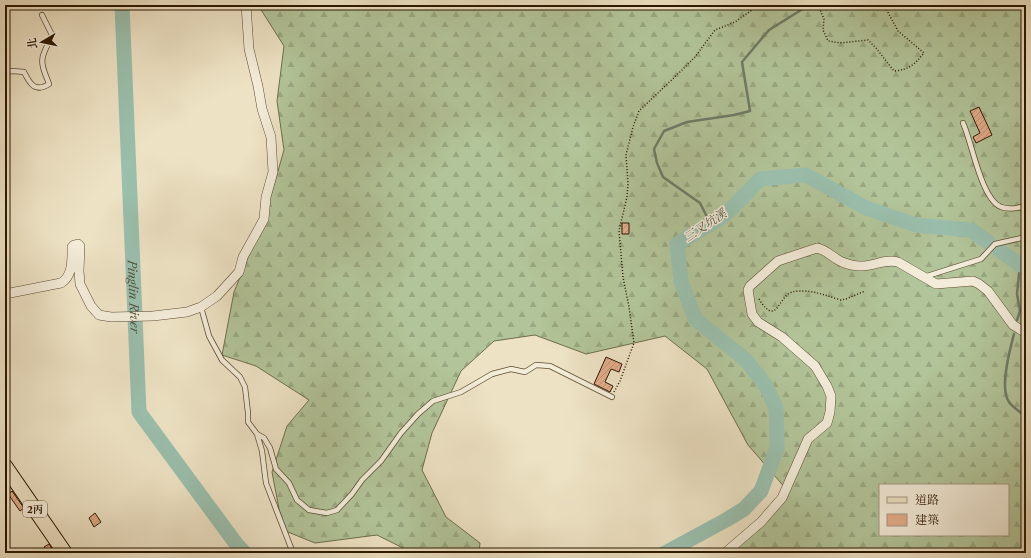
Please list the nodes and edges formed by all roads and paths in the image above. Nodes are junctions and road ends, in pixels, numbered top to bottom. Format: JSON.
{"nodes":[{"id":1,"x":185,"y":5,"type":"edge"},
{"id":2,"x":224,"y":5,"type":"edge"},
{"id":3,"x":246,"y":5,"type":"edge"},
{"id":4,"x":759,"y":5,"type":"edge"},
{"id":5,"x":818,"y":5,"type":"edge"},
{"id":6,"x":884,"y":5,"type":"edge"},
{"id":7,"x":42,"y":15,"type":"dead end"},
{"id":8,"x":5,"y":72,"type":"edge"},
{"id":9,"x":963,"y":123,"type":"dead end"},
{"id":10,"x":1026,"y":206,"type":"edge"},
{"id":11,"x":1026,"y":237,"type":"edge"},
{"id":12,"x":924,"y":277,"type":"junction"},
{"id":13,"x":750,"y":286,"type":"junction"},
{"id":14,"x":865,"y":291,"type":"dead end"},
{"id":15,"x":5,"y":294,"type":"edge"},
{"id":16,"x":201,"y":307,"type":"junction"},
{"id":17,"x":1026,"y":334,"type":"edge"},
{"id":18,"x":612,"y":397,"type":"joint"},
{"id":19,"x":257,"y":434,"type":"junction"},
{"id":20,"x":5,"y":466,"type":"edge"},
{"id":21,"x":65,"y":553,"type":"edge"},
{"id":22,"x":294,"y":553,"type":"edge"},
{"id":23,"x":725,"y":553,"type":"edge"}],
"edges":[{"from":1,"to":2,"type":"path"},
{"from":3,"to":16,"type":"street"},
{"from":4,"to":18,"type":"path"},
{"from":5,"to":6,"type":"path"},
{"from":7,"to":8,"type":"lane"},
{"from":9,"to":10,"type":"lane"},
{"from":11,"to":12,"type":"lane"},
{"from":12,"to":13,"type":"street"},
{"from":12,"to":17,"type":"street"},
{"from":13,"to":14,"type":"path"},
{"from":13,"to":23,"type":"street"},
{"from":15,"to":16,"type":"street"},
{"from":16,"to":19,"type":"lane"},
{"from":18,"to":19,"type":"lane"},
{"from":19,"to":22,"type":"lane"},
{"from":20,"to":21,"type":"main road","number":"2丙"}]}
